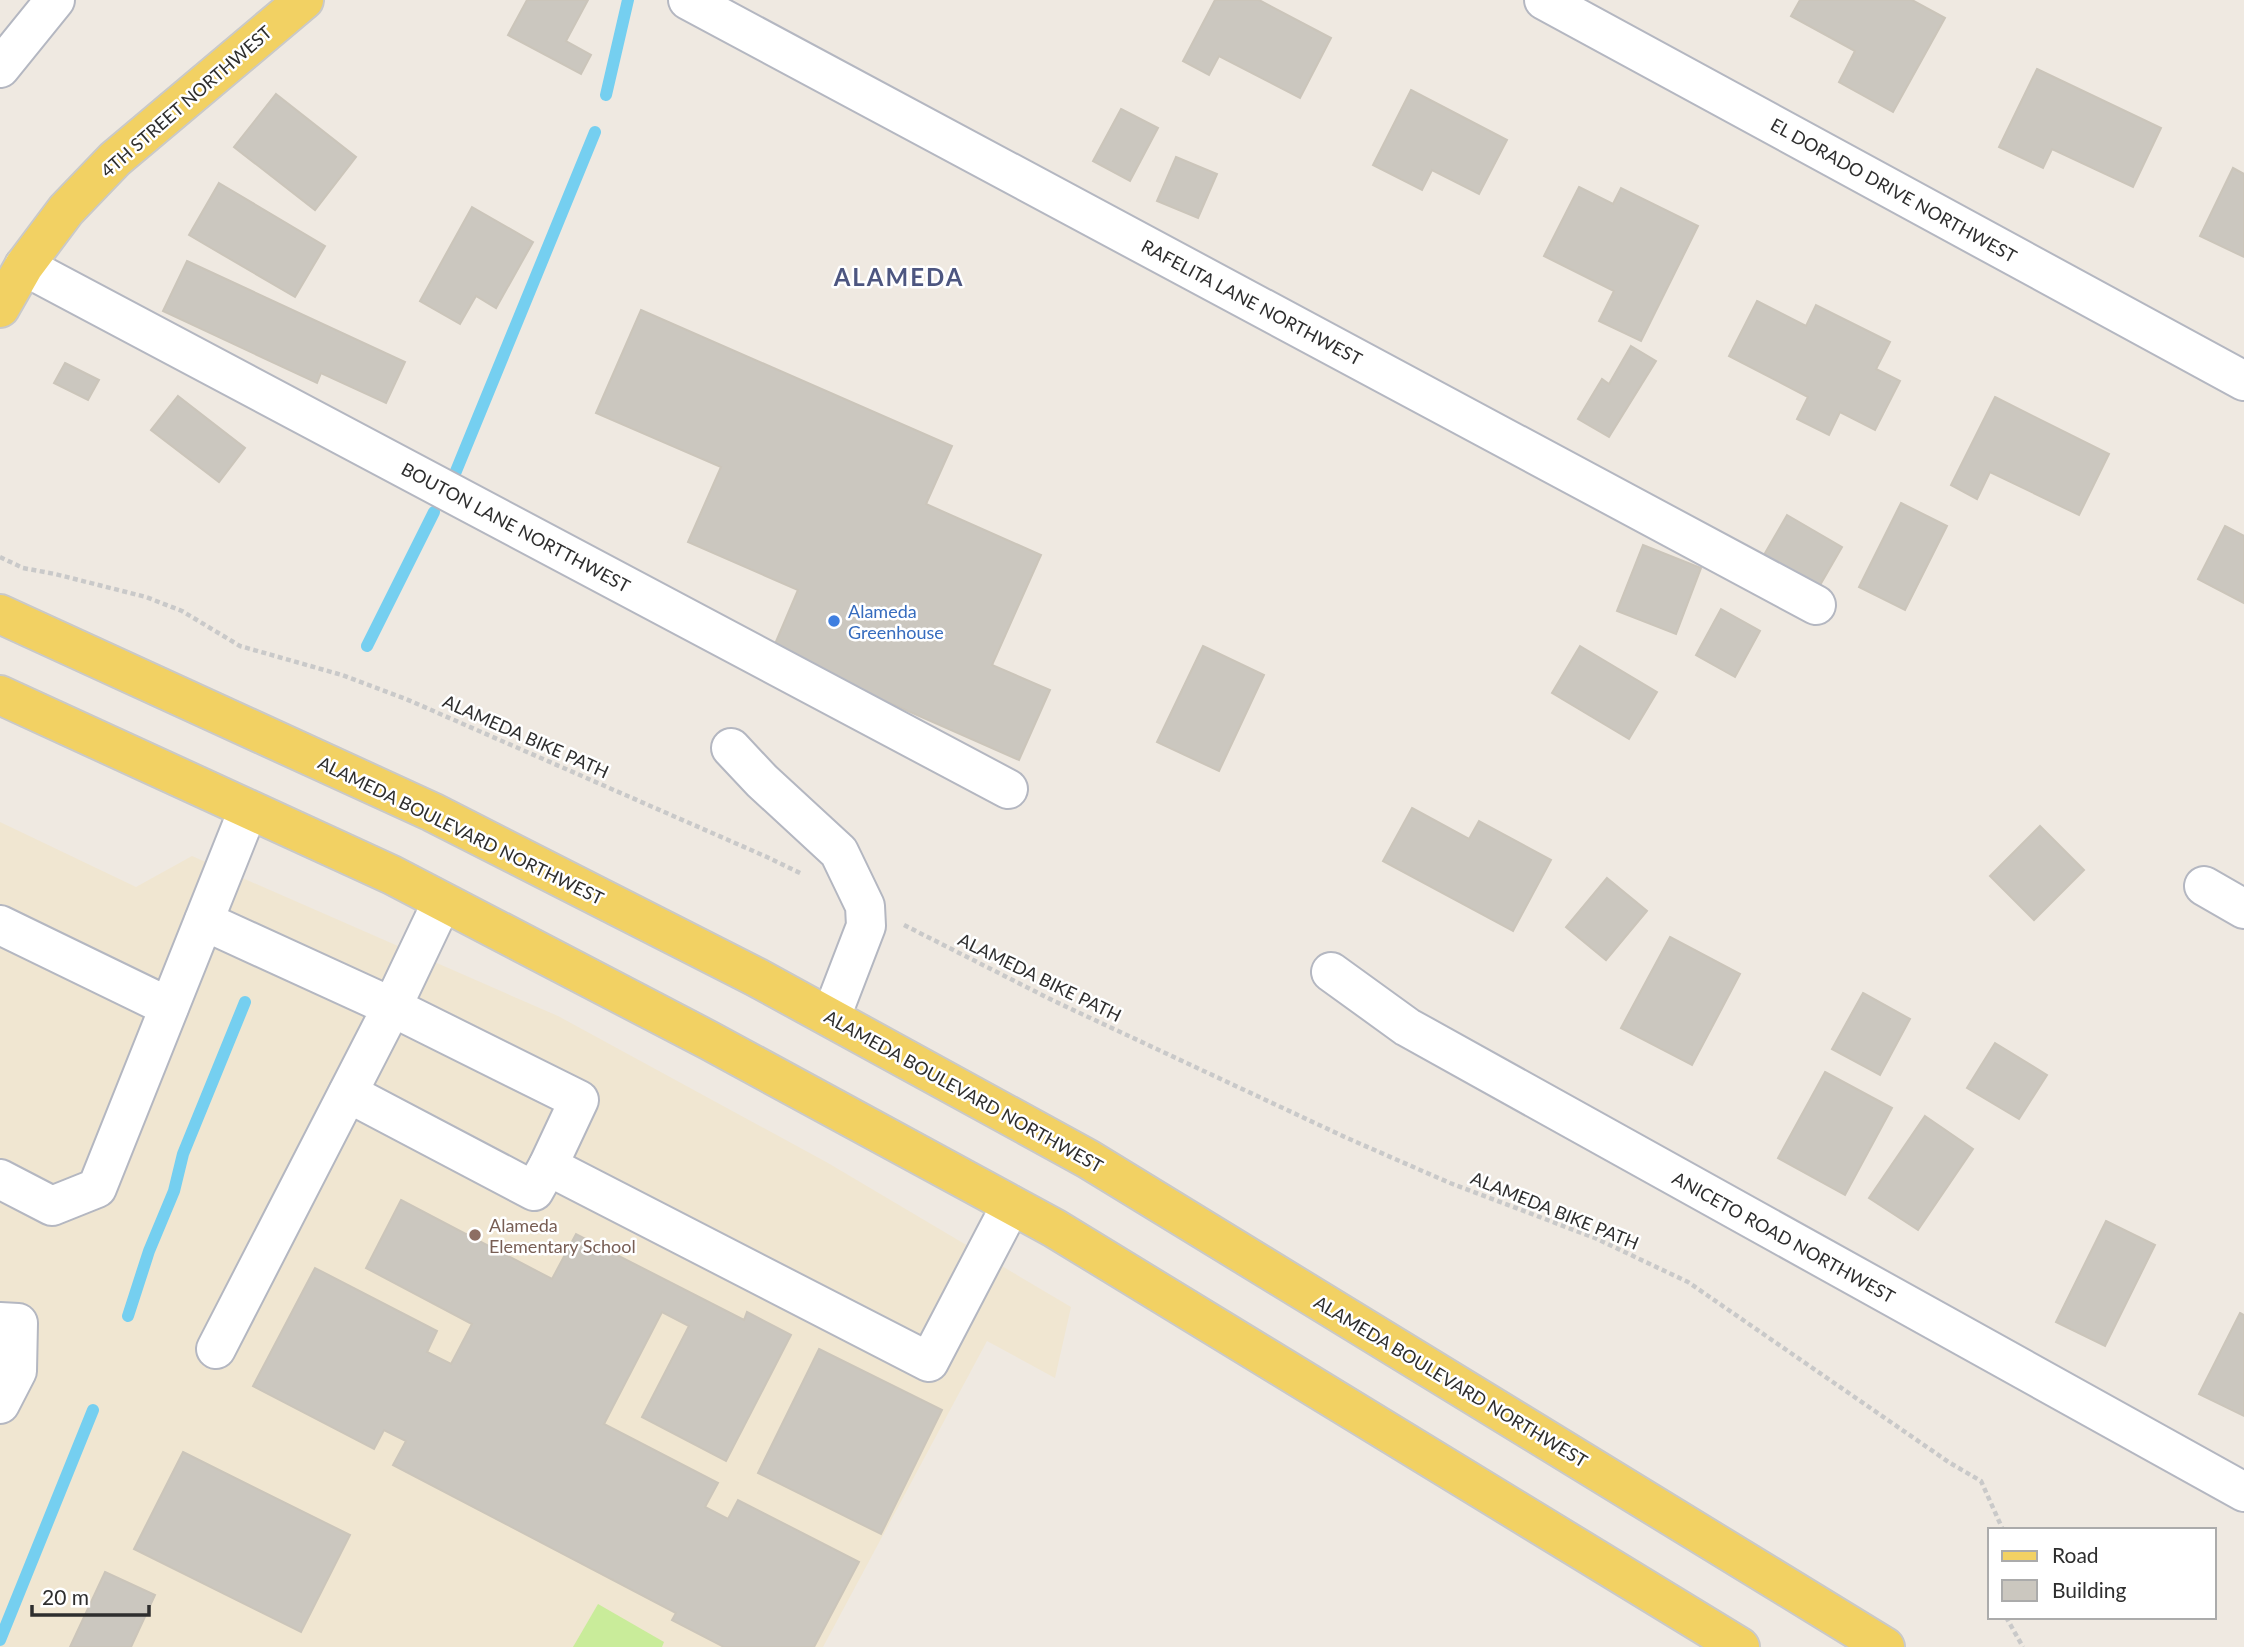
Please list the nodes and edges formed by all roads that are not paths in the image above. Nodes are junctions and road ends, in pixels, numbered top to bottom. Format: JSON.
{"nodes":[{"id":1,"x":55,"y":0,"type":"edge"},
{"id":2,"x":304,"y":0,"type":"edge"},
{"id":3,"x":688,"y":0,"type":"edge"},
{"id":4,"x":1544,"y":0,"type":"edge"},
{"id":5,"x":0,"y":68,"type":"edge"},
{"id":6,"x":24,"y":266,"type":"junction"},
{"id":7,"x":0,"y":308,"type":"edge"},
{"id":8,"x":2244,"y":381,"type":"edge"},
{"id":9,"x":1816,"y":605,"type":"dead end"},
{"id":10,"x":0,"y":614,"type":"edge"},
{"id":11,"x":0,"y":695,"type":"edge"},
{"id":12,"x":731,"y":748,"type":"dead end"},
{"id":13,"x":1008,"y":789,"type":"dead end"},
{"id":14,"x":248,"y":810,"type":"junction"},
{"id":15,"x":2204,"y":886,"type":"dead end"},
{"id":16,"x":442,"y":902,"type":"junction"},
{"id":17,"x":2244,"y":909,"type":"edge"},
{"id":18,"x":204,"y":921,"type":"junction"},
{"id":19,"x":0,"y":925,"type":"edge"},
{"id":20,"x":1331,"y":972,"type":"dead end"},
{"id":21,"x":170,"y":1007,"type":"junction"},
{"id":22,"x":392,"y":1007,"type":"junction"},
{"id":23,"x":831,"y":1017,"type":"junction"},
{"id":24,"x":348,"y":1093,"type":"junction"},
{"id":25,"x":548,"y":1166,"type":"junction"},
{"id":26,"x":0,"y":1179,"type":"edge"},
{"id":27,"x":1011,"y":1205,"type":"junction"},
{"id":28,"x":0,"y":1322,"type":"edge"},
{"id":29,"x":216,"y":1349,"type":"dead end"},
{"id":30,"x":0,"y":1404,"type":"edge"},
{"id":31,"x":2244,"y":1492,"type":"edge"},
{"id":32,"x":1740,"y":1647,"type":"edge"},
{"id":33,"x":1885,"y":1647,"type":"edge"}],
"edges":[{"from":1,"to":5,"type":"street"},
{"from":2,"to":6,"type":"main road","name":"4TH STREET NORTHWEST"},
{"from":3,"to":9,"type":"street","name":"RAFELITA LANE NORTHWEST"},
{"from":4,"to":8,"type":"street","name":"EL DORADO DRIVE NORTHWEST"},
{"from":6,"to":7,"type":"main road","name":"4TH STREET NORTHWEST"},
{"from":6,"to":13,"type":"street","name":"BOUTON LANE NORTTHWEST"},
{"from":10,"to":23,"type":"main road","name":"ALAMEDA BOULEVARD NORTHWEST"},
{"from":11,"to":14,"type":"main road"},
{"from":12,"to":23,"type":"street"},
{"from":14,"to":16,"type":"main road"},
{"from":14,"to":18,"type":"street"},
{"from":15,"to":17,"type":"street"},
{"from":16,"to":22,"type":"street"},
{"from":16,"to":27,"type":"main road"},
{"from":18,"to":21,"type":"street"},
{"from":18,"to":22,"type":"street"},
{"from":19,"to":21,"type":"street"},
{"from":20,"to":31,"type":"street","name":"ANICETO ROAD NORTHWEST"},
{"from":21,"to":26,"type":"street"},
{"from":22,"to":24,"type":"street"},
{"from":22,"to":25,"type":"street"},
{"from":23,"to":33,"type":"main road","name":"ALAMEDA BOULEVARD NORTHWEST"},
{"from":24,"to":25,"type":"street"},
{"from":24,"to":29,"type":"street"},
{"from":25,"to":27,"type":"street"},
{"from":27,"to":32,"type":"main road"},
{"from":28,"to":30,"type":"street"}]}
